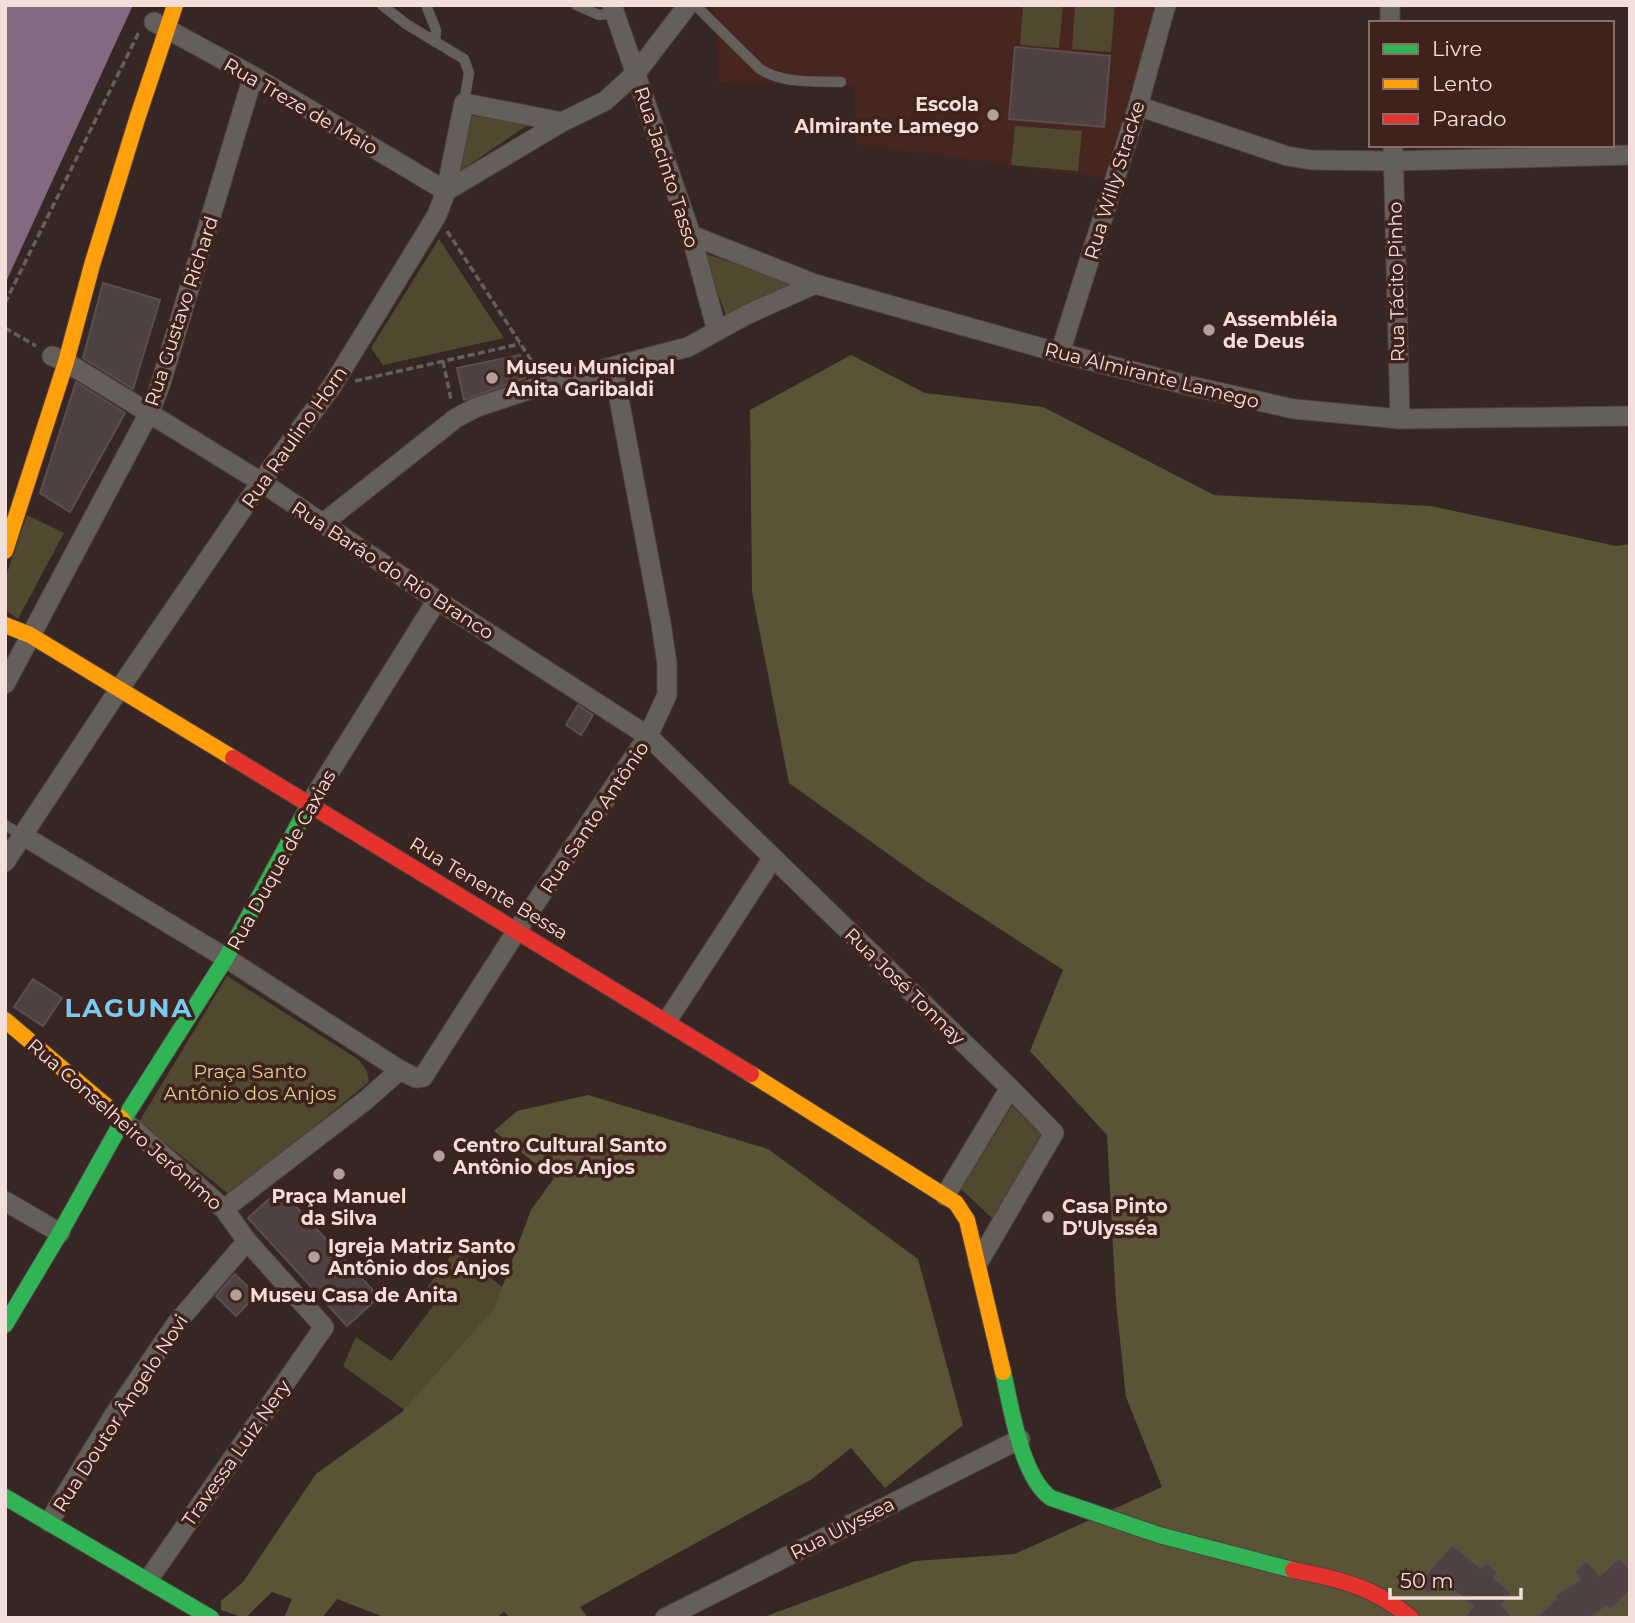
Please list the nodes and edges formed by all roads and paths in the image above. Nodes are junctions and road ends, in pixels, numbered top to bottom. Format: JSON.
{"nodes":[{"id":1,"x":175,"y":5,"type":"edge"},
{"id":2,"x":382,"y":5,"type":"edge"},
{"id":3,"x":426,"y":5,"type":"edge"},
{"id":4,"x":576,"y":5,"type":"edge"},
{"id":5,"x":688,"y":5,"type":"edge"},
{"id":6,"x":695,"y":5,"type":"edge"},
{"id":7,"x":1166,"y":5,"type":"edge"},
{"id":8,"x":613,"y":9,"type":"edge"},
{"id":9,"x":160,"y":19,"type":"edge"},
{"id":10,"x":435,"y":42,"type":"junction"},
{"id":11,"x":636,"y":73,"type":"junction"},
{"id":12,"x":253,"y":76,"type":"junction"},
{"id":13,"x":841,"y":82,"type":"dead end"},
{"id":14,"x":464,"y":103,"type":"junction"},
{"id":15,"x":1138,"y":106,"type":"junction"},
{"id":16,"x":562,"y":122,"type":"junction"},
{"id":17,"x":1393,"y":153,"type":"edge"},
{"id":18,"x":1630,"y":155,"type":"edge"},
{"id":19,"x":446,"y":191,"type":"junction"},
{"id":20,"x":437,"y":215,"type":"junction"},
{"id":21,"x":691,"y":235,"type":"junction"},
{"id":22,"x":815,"y":284,"type":"junction"},
{"id":23,"x":5,"y":303,"type":"edge"},
{"id":24,"x":5,"y":328,"type":"edge"},
{"id":25,"x":718,"y":331,"type":"junction"},
{"id":26,"x":520,"y":344,"type":"junction"},
{"id":27,"x":1060,"y":353,"type":"junction"},
{"id":28,"x":59,"y":359,"type":"junction"},
{"id":29,"x":443,"y":361,"type":"junction"},
{"id":30,"x":613,"y":367,"type":"junction"},
{"id":31,"x":547,"y":384,"type":"junction"},
{"id":32,"x":332,"y":386,"type":"junction"},
{"id":33,"x":149,"y":412,"type":"junction"},
{"id":34,"x":1630,"y":416,"type":"edge"},
{"id":35,"x":456,"y":418,"type":"junction"},
{"id":36,"x":1400,"y":419,"type":"junction"},
{"id":37,"x":261,"y":482,"type":"junction"},
{"id":38,"x":10,"y":506,"type":"edge"},
{"id":39,"x":322,"y":524,"type":"junction"},
{"id":40,"x":5,"y":551,"type":"edge"},
{"id":41,"x":438,"y":600,"type":"junction"},
{"id":42,"x":5,"y":625,"type":"edge"},
{"id":43,"x":30,"y":635,"type":"junction"},
{"id":44,"x":5,"y":684,"type":"edge"},
{"id":45,"x":120,"y":688,"type":"junction"},
{"id":46,"x":648,"y":736,"type":"junction"},
{"id":47,"x":309,"y":805,"type":"junction"},
{"id":48,"x":5,"y":825,"type":"edge"},
{"id":49,"x":22,"y":835,"type":"junction"},
{"id":50,"x":773,"y":858,"type":"junction"},
{"id":51,"x":5,"y":862,"type":"edge"},
{"id":52,"x":518,"y":929,"type":"junction"},
{"id":53,"x":226,"y":958,"type":"junction"},
{"id":54,"x":5,"y":1020,"type":"edge"},
{"id":55,"x":667,"y":1021,"type":"junction"},
{"id":56,"x":400,"y":1070,"type":"junction"},
{"id":57,"x":1010,"y":1088,"type":"junction"},
{"id":58,"x":123,"y":1120,"type":"junction"},
{"id":59,"x":945,"y":1196,"type":"junction"},
{"id":60,"x":5,"y":1201,"type":"edge"},
{"id":61,"x":224,"y":1209,"type":"junction"},
{"id":62,"x":60,"y":1233,"type":"junction"},
{"id":63,"x":247,"y":1241,"type":"junction"},
{"id":64,"x":978,"y":1263,"type":"junction"},
{"id":65,"x":5,"y":1325,"type":"edge"},
{"id":66,"x":324,"y":1327,"type":"joint"},
{"id":67,"x":1020,"y":1439,"type":"junction"},
{"id":68,"x":5,"y":1497,"type":"edge"},
{"id":69,"x":49,"y":1522,"type":"junction"},
{"id":70,"x":148,"y":1580,"type":"junction"},
{"id":71,"x":211,"y":1618,"type":"edge"},
{"id":72,"x":665,"y":1618,"type":"edge"},
{"id":73,"x":1411,"y":1618,"type":"edge"}],
"edges":[{"from":1,"to":9,"type":"street"},
{"from":2,"to":10,"type":"lane"},
{"from":3,"to":10,"type":"lane"},
{"from":4,"to":8,"type":"lane"},
{"from":5,"to":11,"type":"street"},
{"from":6,"to":13,"type":"lane"},
{"from":7,"to":15,"type":"street","name":"Rua Willy Stracke"},
{"from":8,"to":11,"type":"street","name":"Rua Jacinto Tasso"},
{"from":9,"to":12,"type":"street","name":"Rua Treze de Maio"},
{"from":9,"to":23,"type":"path"},
{"from":9,"to":28,"type":"street"},
{"from":10,"to":14,"type":"lane"},
{"from":11,"to":16,"type":"street"},
{"from":11,"to":21,"type":"street","name":"Rua Jacinto Tasso"},
{"from":12,"to":19,"type":"street","name":"Rua Treze de Maio"},
{"from":12,"to":33,"type":"street","name":"Rua Gustavo Richard"},
{"from":14,"to":16,"type":"street"},
{"from":14,"to":19,"type":"street","name":"Rua Raulino Horn"},
{"from":15,"to":17,"type":"street"},
{"from":15,"to":27,"type":"street","name":"Rua Willy Stracke"},
{"from":16,"to":19,"type":"street"},
{"from":17,"to":18,"type":"street"},
{"from":17,"to":36,"type":"street","name":"Rua Tácito Pinho"},
{"from":19,"to":20,"type":"street","name":"Rua Raulino Horn"},
{"from":20,"to":26,"type":"path"},
{"from":20,"to":32,"type":"street","name":"Rua Raulino Horn"},
{"from":21,"to":22,"type":"street","name":"Rua Almirante Lamego"},
{"from":21,"to":25,"type":"street","name":"Rua Jacinto Tasso"},
{"from":22,"to":25,"type":"street"},
{"from":22,"to":27,"type":"street","name":"Rua Almirante Lamego"},
{"from":24,"to":28,"type":"path"},
{"from":25,"to":30,"type":"street"},
{"from":26,"to":29,"type":"path"},
{"from":26,"to":31,"type":"path"},
{"from":27,"to":36,"type":"street","name":"Rua Almirante Lamego"},
{"from":28,"to":33,"type":"street","name":"Rua Barão do Rio Branco"},
{"from":28,"to":38,"type":"street"},
{"from":29,"to":32,"type":"path"},
{"from":29,"to":35,"type":"path"},
{"from":30,"to":31,"type":"street"},
{"from":30,"to":46,"type":"street","name":"Rua Santo Antônio"},
{"from":31,"to":35,"type":"street"},
{"from":32,"to":37,"type":"street","name":"Rua Raulino Horn"},
{"from":33,"to":37,"type":"street","name":"Rua Barão do Rio Branco"},
{"from":33,"to":43,"type":"street","name":"Rua Gustavo Richard"},
{"from":34,"to":36,"type":"street","name":"Rua Almirante Lamego"},
{"from":35,"to":39,"type":"street"},
{"from":37,"to":39,"type":"street","name":"Rua Barão do Rio Branco"},
{"from":37,"to":45,"type":"street","name":"Rua Raulino Horn"},
{"from":38,"to":40,"type":"street"},
{"from":39,"to":41,"type":"street","name":"Rua Barão do Rio Branco"},
{"from":41,"to":46,"type":"street","name":"Rua Barão do Rio Branco"},
{"from":41,"to":47,"type":"street","name":"Rua Duque de Caxias"},
{"from":42,"to":43,"type":"street","name":"Rua Tenente Bessa"},
{"from":43,"to":44,"type":"street","name":"Rua Gustavo Richard"},
{"from":43,"to":45,"type":"street","name":"Rua Tenente Bessa"},
{"from":45,"to":47,"type":"street","name":"Rua Tenente Bessa"},
{"from":45,"to":49,"type":"street","name":"Rua Raulino Horn"},
{"from":46,"to":50,"type":"street","name":"Rua José Tonnay"},
{"from":46,"to":52,"type":"street","name":"Rua Santo Antônio"},
{"from":47,"to":52,"type":"street","name":"Rua Tenente Bessa"},
{"from":47,"to":53,"type":"street","name":"Rua Duque de Caxias"},
{"from":48,"to":49,"type":"lane"},
{"from":49,"to":51,"type":"street","name":"Rua Raulino Horn"},
{"from":49,"to":53,"type":"street"},
{"from":50,"to":55,"type":"street"},
{"from":50,"to":57,"type":"street","name":"Rua José Tonnay"},
{"from":52,"to":55,"type":"street","name":"Rua Tenente Bessa"},
{"from":52,"to":56,"type":"street","name":"Rua Santo Antônio"},
{"from":53,"to":56,"type":"street"},
{"from":53,"to":58,"type":"street","name":"Rua Duque de Caxias"},
{"from":54,"to":58,"type":"street","name":"Rua Conselheiro Jerônimo"},
{"from":55,"to":59,"type":"street","name":"Rua Tenente Bessa"},
{"from":56,"to":61,"type":"street"},
{"from":57,"to":59,"type":"street"},
{"from":57,"to":64,"type":"street","name":"Rua José Tonnay"},
{"from":58,"to":61,"type":"street","name":"Rua Conselheiro Jerônimo"},
{"from":58,"to":62,"type":"street","name":"Rua Duque de Caxias"},
{"from":59,"to":64,"type":"street","name":"Rua Tenente Bessa"},
{"from":60,"to":62,"type":"street"},
{"from":61,"to":63,"type":"street","name":"Rua Conselheiro Jerônimo"},
{"from":62,"to":65,"type":"street","name":"Rua Duque de Caxias"},
{"from":63,"to":66,"type":"street","name":"Rua Conselheiro Jerônimo"},
{"from":63,"to":69,"type":"street","name":"Rua Doutor Ângelo Novi"},
{"from":64,"to":67,"type":"street","name":"Rua Tenente Bessa"},
{"from":66,"to":70,"type":"street","name":"Travessa Luiz Nery"},
{"from":67,"to":72,"type":"street","name":"Rua Ulyssea"},
{"from":67,"to":73,"type":"street","name":"Rua Tenente Bessa"},
{"from":68,"to":69,"type":"street"},
{"from":69,"to":70,"type":"street"},
{"from":70,"to":71,"type":"street"}]}
